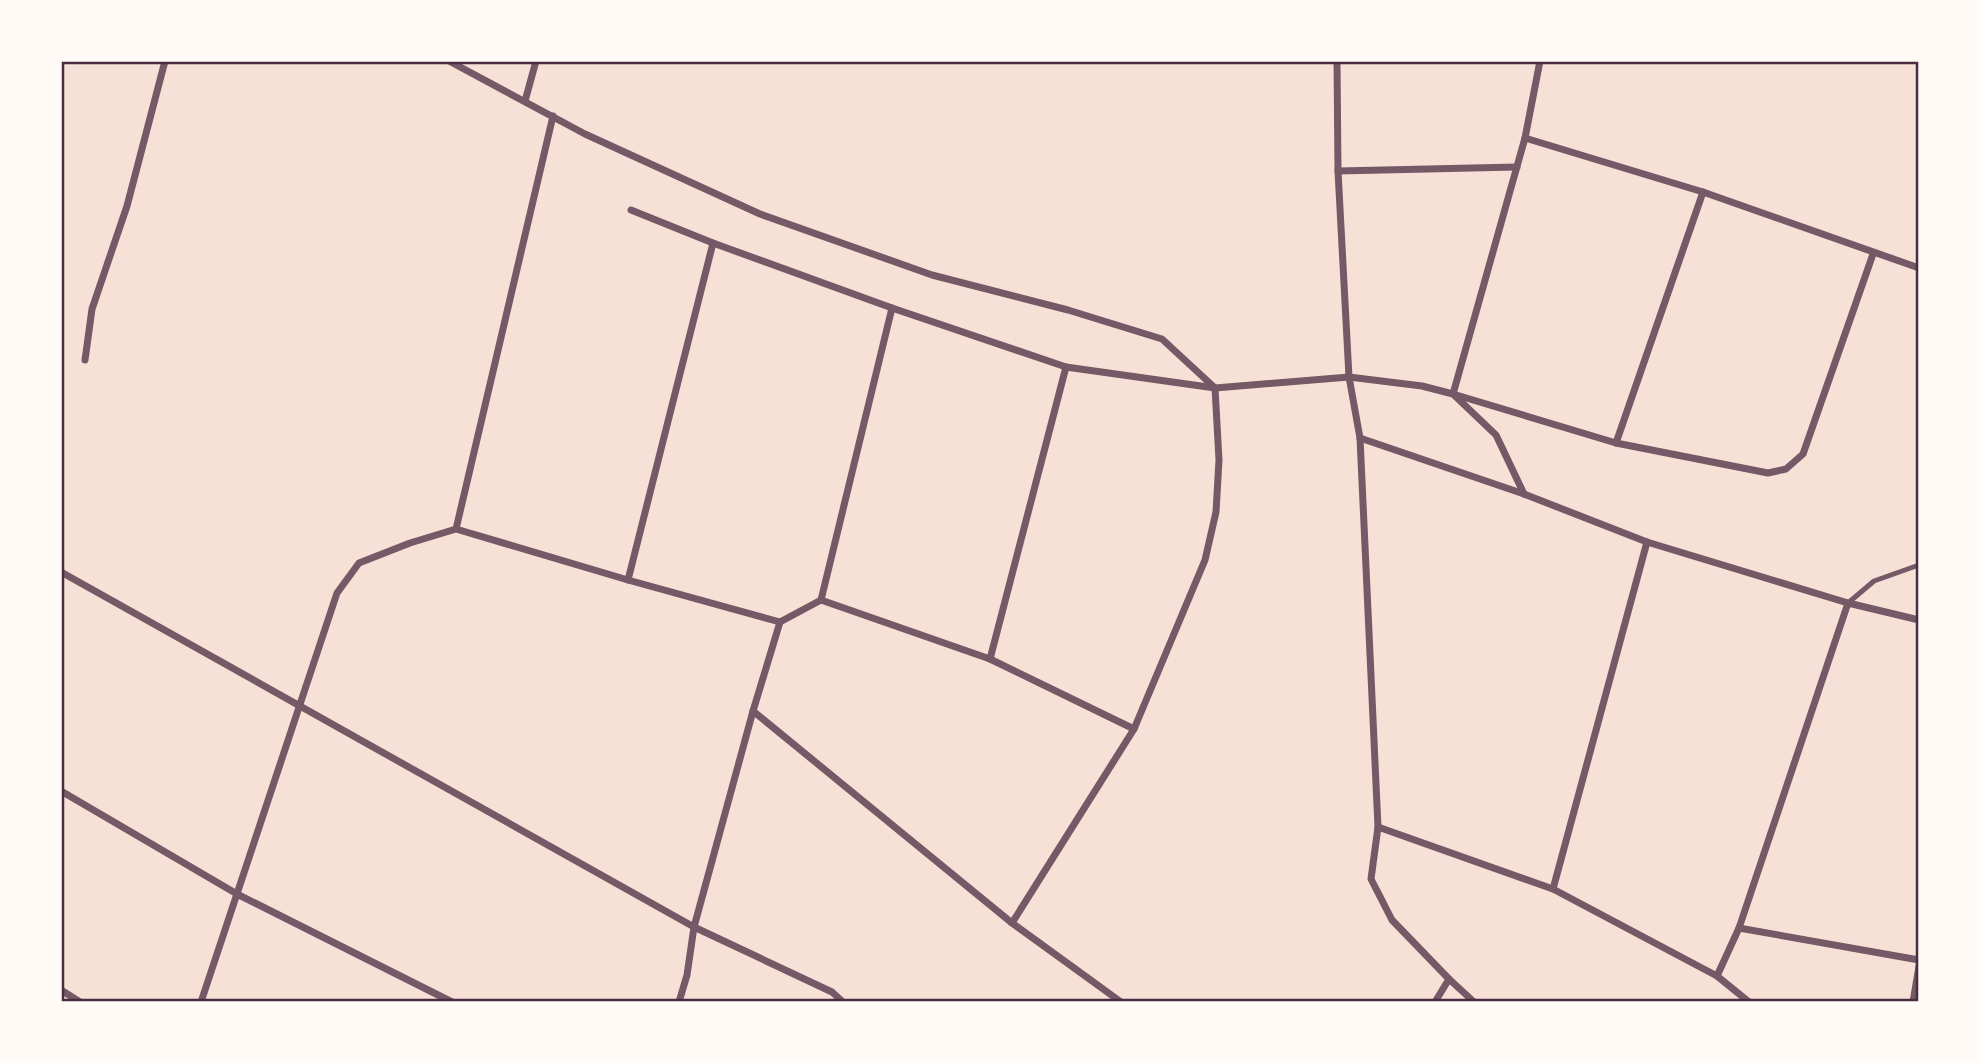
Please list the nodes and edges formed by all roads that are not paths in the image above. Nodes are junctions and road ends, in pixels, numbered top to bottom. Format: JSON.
{"nodes":[{"id":1,"x":165,"y":61,"type":"edge"},
{"id":2,"x":449,"y":61,"type":"edge"},
{"id":3,"x":536,"y":61,"type":"edge"},
{"id":4,"x":1337,"y":61,"type":"edge"},
{"id":5,"x":1540,"y":61,"type":"edge"},
{"id":6,"x":525,"y":101,"type":"junction"},
{"id":7,"x":553,"y":116,"type":"junction"},
{"id":8,"x":1525,"y":138,"type":"junction"},
{"id":9,"x":1517,"y":167,"type":"junction"},
{"id":10,"x":1338,"y":171,"type":"junction"},
{"id":11,"x":1703,"y":192,"type":"junction"},
{"id":12,"x":631,"y":211,"type":"dead end"},
{"id":13,"x":713,"y":243,"type":"junction"},
{"id":14,"x":1873,"y":254,"type":"junction"},
{"id":15,"x":1919,"y":268,"type":"edge"},
{"id":16,"x":892,"y":308,"type":"junction"},
{"id":17,"x":85,"y":360,"type":"dead end"},
{"id":18,"x":1066,"y":367,"type":"junction"},
{"id":19,"x":1349,"y":377,"type":"junction"},
{"id":20,"x":1215,"y":388,"type":"junction"},
{"id":21,"x":1453,"y":394,"type":"junction"},
{"id":22,"x":1360,"y":438,"type":"junction"},
{"id":23,"x":1616,"y":443,"type":"junction"},
{"id":24,"x":1524,"y":494,"type":"junction"},
{"id":25,"x":456,"y":529,"type":"junction"},
{"id":26,"x":1647,"y":542,"type":"junction"},
{"id":27,"x":1919,"y":565,"type":"edge"},
{"id":28,"x":61,"y":572,"type":"edge"},
{"id":29,"x":628,"y":580,"type":"junction"},
{"id":30,"x":821,"y":600,"type":"junction"},
{"id":31,"x":1848,"y":603,"type":"junction"},
{"id":32,"x":1919,"y":620,"type":"edge"},
{"id":33,"x":780,"y":622,"type":"junction"},
{"id":34,"x":990,"y":659,"type":"junction"},
{"id":35,"x":300,"y":706,"type":"junction"},
{"id":36,"x":753,"y":712,"type":"junction"},
{"id":37,"x":1134,"y":729,"type":"junction"},
{"id":38,"x":61,"y":791,"type":"edge"},
{"id":39,"x":1378,"y":827,"type":"junction"},
{"id":40,"x":1553,"y":889,"type":"junction"},
{"id":41,"x":237,"y":894,"type":"junction"},
{"id":42,"x":1012,"y":923,"type":"junction"},
{"id":43,"x":694,"y":927,"type":"junction"},
{"id":44,"x":1739,"y":928,"type":"junction"},
{"id":45,"x":1919,"y":960,"type":"edge"},
{"id":46,"x":1919,"y":966,"type":"edge"},
{"id":47,"x":1717,"y":976,"type":"junction"},
{"id":48,"x":1449,"y":979,"type":"junction"},
{"id":49,"x":61,"y":990,"type":"edge"},
{"id":50,"x":80,"y":1002,"type":"edge"},
{"id":51,"x":201,"y":1002,"type":"edge"},
{"id":52,"x":452,"y":1002,"type":"edge"},
{"id":53,"x":679,"y":1002,"type":"edge"},
{"id":54,"x":843,"y":1002,"type":"edge"},
{"id":55,"x":1121,"y":1002,"type":"edge"},
{"id":56,"x":1435,"y":1002,"type":"edge"},
{"id":57,"x":1474,"y":1002,"type":"edge"},
{"id":58,"x":1749,"y":1002,"type":"edge"},
{"id":59,"x":1913,"y":1002,"type":"edge"}],
"edges":[{"from":1,"to":17,"type":"street"},
{"from":2,"to":6,"type":"street"},
{"from":3,"to":6,"type":"street"},
{"from":4,"to":10,"type":"street"},
{"from":5,"to":8,"type":"street"},
{"from":6,"to":7,"type":"street"},
{"from":7,"to":20,"type":"street"},
{"from":7,"to":25,"type":"street"},
{"from":8,"to":9,"type":"street"},
{"from":8,"to":11,"type":"street"},
{"from":9,"to":10,"type":"street"},
{"from":9,"to":21,"type":"street"},
{"from":10,"to":19,"type":"street"},
{"from":11,"to":14,"type":"street"},
{"from":11,"to":23,"type":"street"},
{"from":12,"to":13,"type":"street"},
{"from":13,"to":16,"type":"street"},
{"from":13,"to":29,"type":"street"},
{"from":14,"to":15,"type":"street"},
{"from":14,"to":23,"type":"street"},
{"from":16,"to":18,"type":"street"},
{"from":16,"to":30,"type":"street"},
{"from":18,"to":20,"type":"street"},
{"from":18,"to":34,"type":"street"},
{"from":19,"to":20,"type":"street"},
{"from":19,"to":21,"type":"street"},
{"from":19,"to":22,"type":"street"},
{"from":20,"to":37,"type":"street"},
{"from":21,"to":23,"type":"street"},
{"from":21,"to":24,"type":"street"},
{"from":22,"to":24,"type":"street"},
{"from":22,"to":39,"type":"street"},
{"from":24,"to":26,"type":"street"},
{"from":25,"to":29,"type":"street"},
{"from":25,"to":35,"type":"street"},
{"from":26,"to":31,"type":"street"},
{"from":26,"to":40,"type":"street"},
{"from":27,"to":31,"type":"lane"},
{"from":28,"to":35,"type":"street"},
{"from":29,"to":33,"type":"street"},
{"from":30,"to":33,"type":"street"},
{"from":30,"to":34,"type":"street"},
{"from":31,"to":32,"type":"street"},
{"from":31,"to":44,"type":"street"},
{"from":33,"to":36,"type":"street"},
{"from":34,"to":37,"type":"street"},
{"from":35,"to":41,"type":"street"},
{"from":35,"to":43,"type":"street"},
{"from":36,"to":42,"type":"street"},
{"from":36,"to":43,"type":"street"},
{"from":37,"to":42,"type":"street"},
{"from":38,"to":41,"type":"street"},
{"from":39,"to":40,"type":"street"},
{"from":39,"to":48,"type":"street"},
{"from":40,"to":47,"type":"street"},
{"from":41,"to":51,"type":"street"},
{"from":41,"to":52,"type":"street"},
{"from":42,"to":55,"type":"street"},
{"from":43,"to":53,"type":"street"},
{"from":43,"to":54,"type":"street"},
{"from":44,"to":45,"type":"street"},
{"from":44,"to":47,"type":"street"},
{"from":46,"to":59,"type":"street"},
{"from":47,"to":58,"type":"street"},
{"from":48,"to":56,"type":"street"},
{"from":48,"to":57,"type":"street"},
{"from":49,"to":50,"type":"street"}]}
